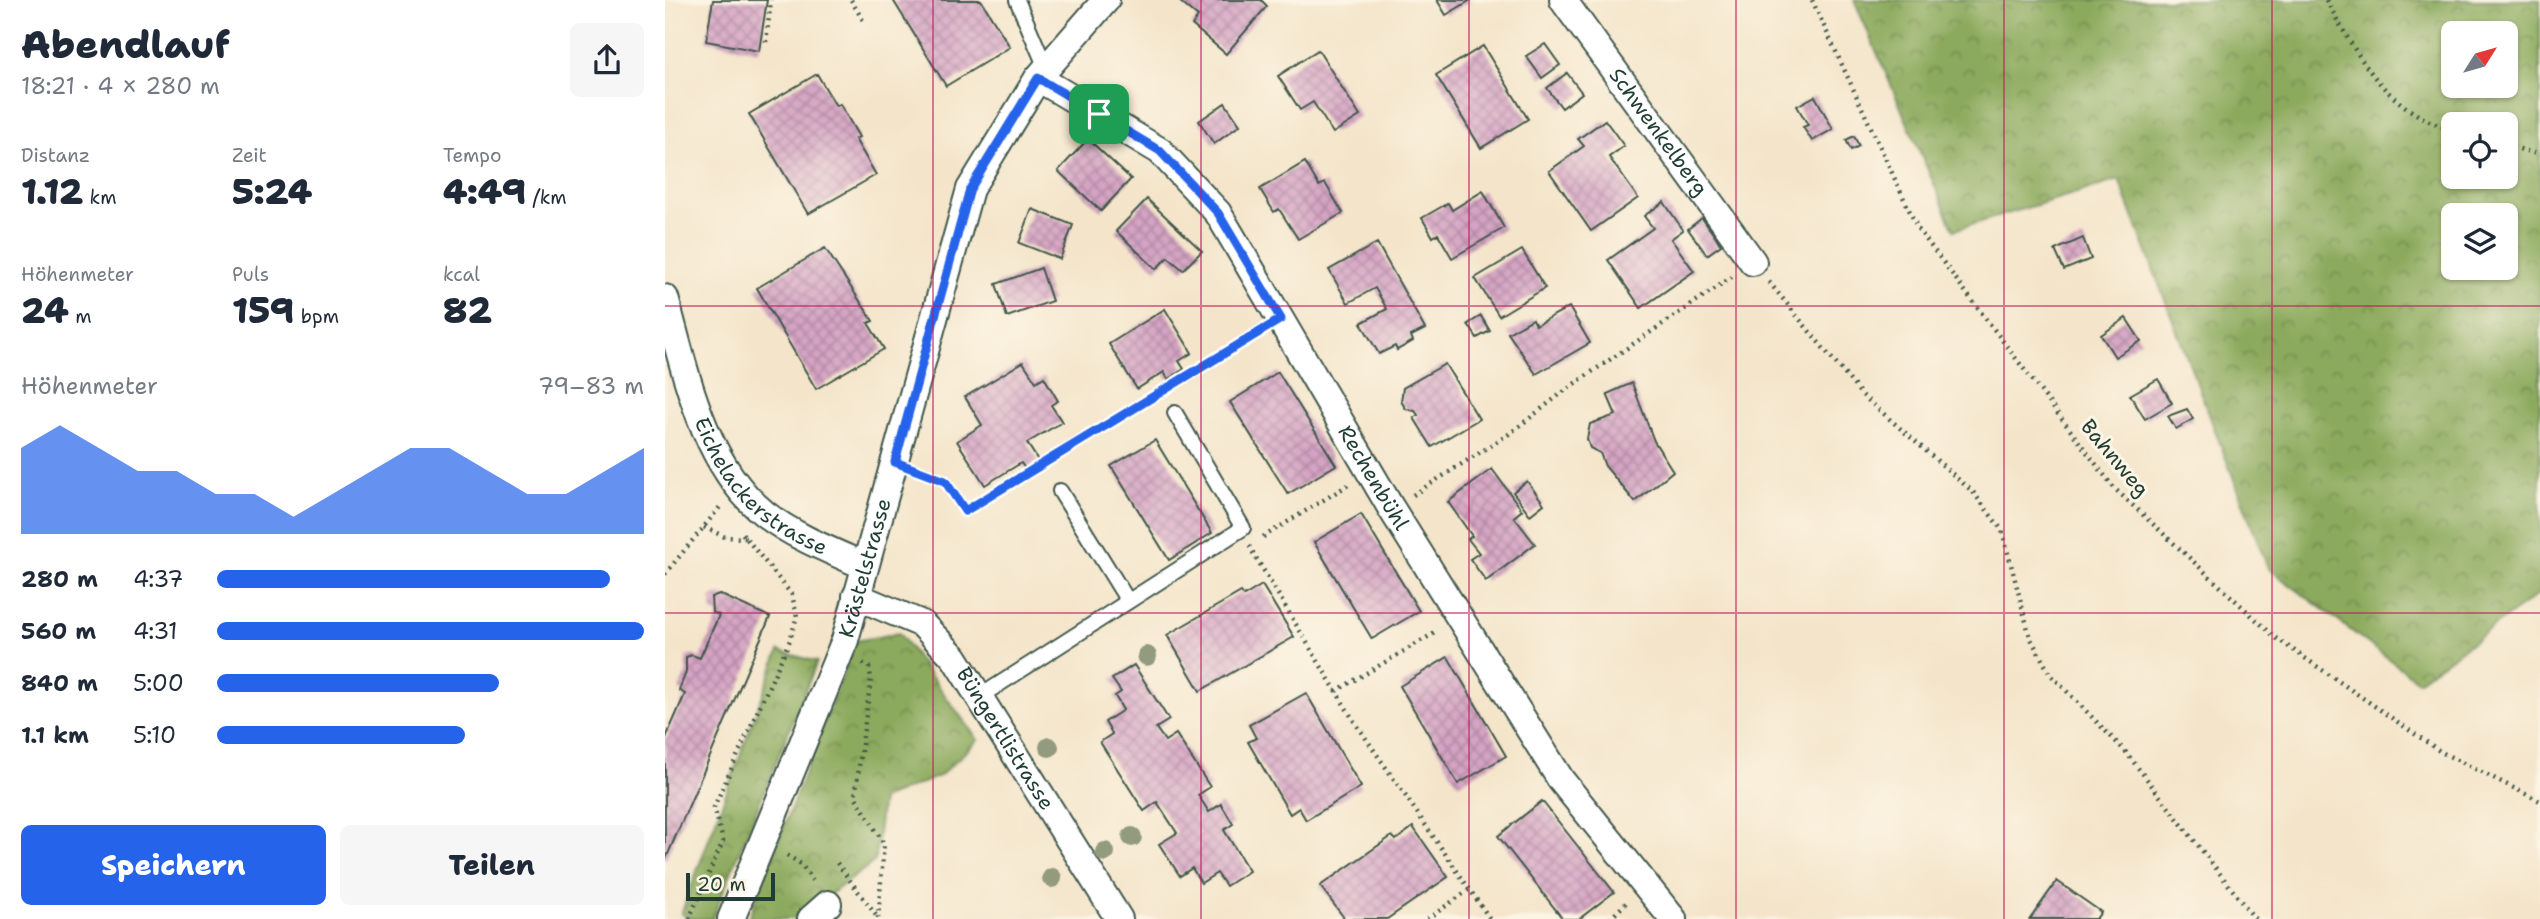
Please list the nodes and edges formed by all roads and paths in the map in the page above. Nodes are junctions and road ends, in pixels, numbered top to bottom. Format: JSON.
{"nodes":[{"id":1,"x":771,"y":0,"type":"edge"},
{"id":2,"x":851,"y":0,"type":"edge"},
{"id":3,"x":1017,"y":0,"type":"edge"},
{"id":4,"x":1106,"y":0,"type":"edge"},
{"id":5,"x":1563,"y":0,"type":"edge"},
{"id":6,"x":1812,"y":0,"type":"edge"},
{"id":7,"x":2326,"y":0,"type":"edge"},
{"id":8,"x":864,"y":22,"type":"dead end"},
{"id":9,"x":766,"y":42,"type":"dead end"},
{"id":10,"x":1042,"y":73,"type":"junction"},
{"id":11,"x":2441,"y":124,"type":"edge"},
{"id":12,"x":2518,"y":149,"type":"edge"},
{"id":13,"x":2540,"y":155,"type":"edge"},
{"id":14,"x":1753,"y":262,"type":"junction"},
{"id":15,"x":665,"y":298,"type":"edge"},
{"id":16,"x":1281,"y":319,"type":"junction"},
{"id":17,"x":1175,"y":413,"type":"dead end"},
{"id":18,"x":895,"y":462,"type":"junction"},
{"id":19,"x":1060,"y":491,"type":"dead end"},
{"id":20,"x":1391,"y":508,"type":"junction"},
{"id":21,"x":729,"y":511,"type":"dead end"},
{"id":22,"x":704,"y":527,"type":"junction"},
{"id":23,"x":740,"y":529,"type":"dead end"},
{"id":24,"x":746,"y":538,"type":"junction"},
{"id":25,"x":1249,"y":546,"type":"dead end"},
{"id":26,"x":865,"y":566,"type":"junction"},
{"id":27,"x":665,"y":574,"type":"edge"},
{"id":28,"x":856,"y":596,"type":"junction"},
{"id":29,"x":1128,"y":601,"type":"junction"},
{"id":30,"x":1460,"y":618,"type":"junction"},
{"id":31,"x":842,"y":646,"type":"junction"},
{"id":32,"x":1336,"y":691,"type":"junction"},
{"id":33,"x":979,"y":697,"type":"junction"},
{"id":34,"x":2540,"y":801,"type":"edge"},
{"id":35,"x":765,"y":841,"type":"junction"},
{"id":36,"x":837,"y":863,"type":"dead end"},
{"id":37,"x":1469,"y":890,"type":"junction"},
{"id":38,"x":820,"y":911,"type":"edge"},
{"id":39,"x":689,"y":919,"type":"edge"},
{"id":40,"x":731,"y":919,"type":"edge"},
{"id":41,"x":879,"y":919,"type":"edge"},
{"id":42,"x":1119,"y":919,"type":"edge"},
{"id":43,"x":1427,"y":919,"type":"edge"},
{"id":44,"x":1490,"y":919,"type":"edge"},
{"id":45,"x":1673,"y":919,"type":"edge"},
{"id":46,"x":2255,"y":919,"type":"edge"}],
"edges":[{"from":1,"to":9,"type":"path"},
{"from":2,"to":8,"type":"path"},
{"from":3,"to":10,"type":"lane"},
{"from":4,"to":10,"type":"street","name":"Krästelstrasse"},
{"from":5,"to":14,"type":"street","name":"Schwenkelberg"},
{"from":6,"to":34,"type":"path","name":"Bahnweg"},
{"from":7,"to":11,"type":"path"},
{"from":10,"to":16,"type":"street","name":"Rechenbühl"},
{"from":10,"to":18,"type":"street","name":"Krästelstrasse"},
{"from":12,"to":13,"type":"path"},
{"from":14,"to":20,"type":"path"},
{"from":14,"to":46,"type":"path"},
{"from":15,"to":26,"type":"street","name":"Eichelackerstrasse"},
{"from":16,"to":18,"type":"path"},
{"from":16,"to":20,"type":"street","name":"Rechenbühl"},
{"from":17,"to":29,"type":"lane"},
{"from":18,"to":26,"type":"street","name":"Krästelstrasse"},
{"from":19,"to":29,"type":"lane"},
{"from":20,"to":30,"type":"street","name":"Rechenbühl"},
{"from":21,"to":22,"type":"path"},
{"from":22,"to":24,"type":"path"},
{"from":22,"to":27,"type":"path"},
{"from":23,"to":24,"type":"path"},
{"from":24,"to":39,"type":"path"},
{"from":25,"to":32,"type":"path"},
{"from":26,"to":28,"type":"street","name":"Krästelstrasse"},
{"from":28,"to":31,"type":"street","name":"Krästelstrasse"},
{"from":28,"to":33,"type":"street","name":"Büngertlistrasse"},
{"from":29,"to":33,"type":"lane"},
{"from":30,"to":32,"type":"path"},
{"from":30,"to":45,"type":"street","name":"Rechenbühl"},
{"from":31,"to":35,"type":"street","name":"Krästelstrasse"},
{"from":31,"to":41,"type":"path"},
{"from":32,"to":37,"type":"path"},
{"from":33,"to":42,"type":"street","name":"Büngertlistrasse"},
{"from":35,"to":38,"type":"path"},
{"from":35,"to":40,"type":"street","name":"Krästelstrasse"},
{"from":36,"to":41,"type":"path"},
{"from":37,"to":43,"type":"path"},
{"from":37,"to":44,"type":"path"}]}
